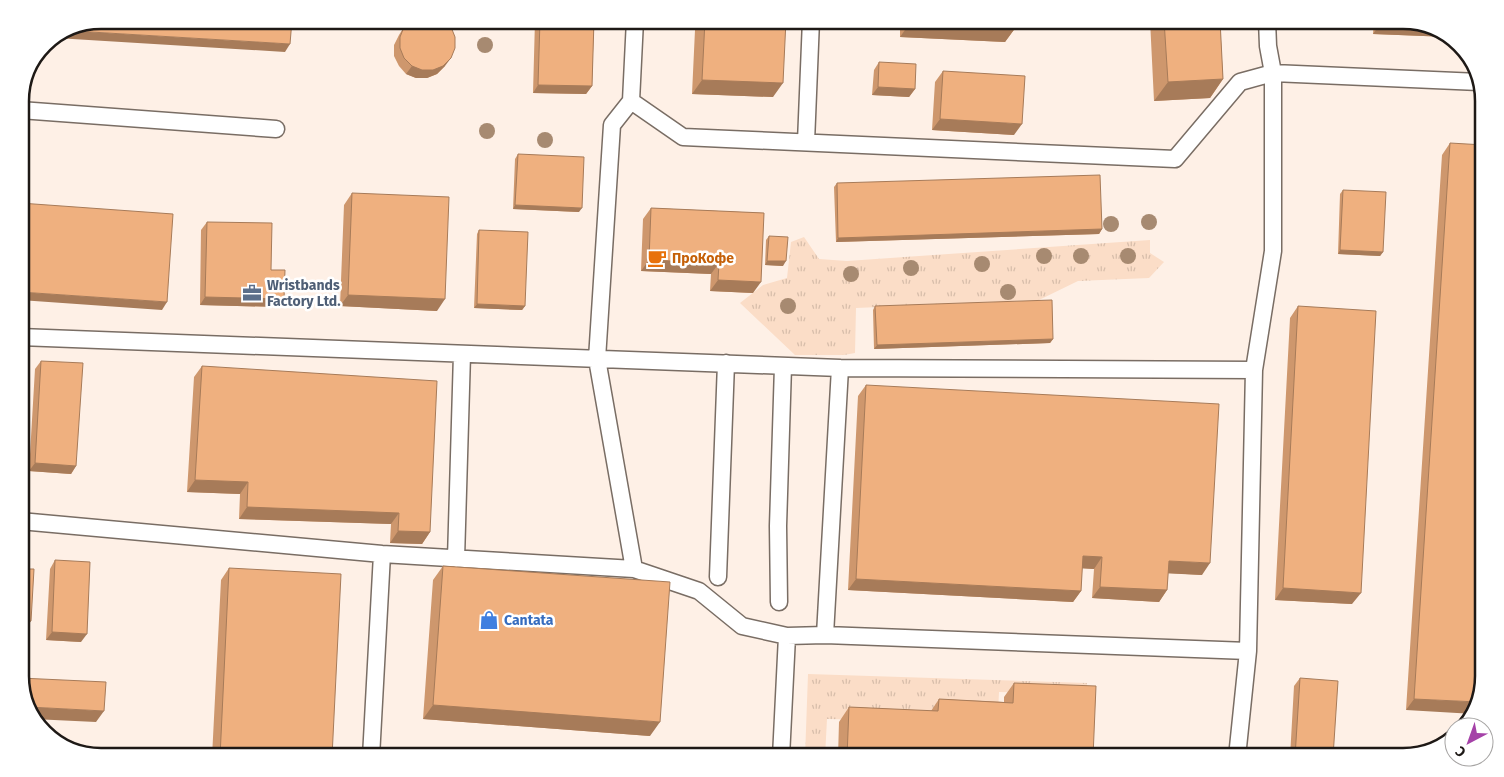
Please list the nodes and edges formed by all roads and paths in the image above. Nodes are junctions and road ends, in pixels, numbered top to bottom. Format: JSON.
{"nodes":[{"id":1,"x":634,"y":29,"type":"edge"},
{"id":2,"x":811,"y":29,"type":"edge"},
{"id":3,"x":1267,"y":29,"type":"edge"},
{"id":4,"x":1273,"y":73,"type":"junction"},
{"id":5,"x":1472,"y":82,"type":"edge"},
{"id":6,"x":630,"y":101,"type":"junction"},
{"id":7,"x":29,"y":111,"type":"edge"},
{"id":8,"x":276,"y":129,"type":"dead end"},
{"id":9,"x":806,"y":142,"type":"junction"},
{"id":10,"x":29,"y":337,"type":"edge"},
{"id":11,"x":462,"y":354,"type":"junction"},
{"id":12,"x":597,"y":359,"type":"junction"},
{"id":13,"x":726,"y":363,"type":"junction"},
{"id":14,"x":783,"y":366,"type":"junction"},
{"id":15,"x":840,"y":368,"type":"junction"},
{"id":16,"x":1254,"y":370,"type":"junction"},
{"id":17,"x":29,"y":522,"type":"edge"},
{"id":18,"x":382,"y":554,"type":"junction"},
{"id":19,"x":456,"y":559,"type":"junction"},
{"id":20,"x":634,"y":569,"type":"junction"},
{"id":21,"x":718,"y":577,"type":"dead end"},
{"id":22,"x":778,"y":602,"type":"dead end"},
{"id":23,"x":825,"y":635,"type":"junction"},
{"id":24,"x":787,"y":636,"type":"junction"},
{"id":25,"x":1248,"y":651,"type":"junction"},
{"id":26,"x":371,"y":748,"type":"edge"},
{"id":27,"x":781,"y":748,"type":"edge"},
{"id":28,"x":1238,"y":748,"type":"edge"}],
"edges":[{"from":1,"to":6,"type":"lane"},
{"from":2,"to":9,"type":"lane"},
{"from":3,"to":4,"type":"lane"},
{"from":4,"to":5,"type":"lane"},
{"from":4,"to":9,"type":"lane"},
{"from":4,"to":16,"type":"lane"},
{"from":6,"to":9,"type":"lane"},
{"from":6,"to":12,"type":"lane"},
{"from":7,"to":8,"type":"lane"},
{"from":10,"to":11,"type":"lane"},
{"from":11,"to":12,"type":"lane"},
{"from":11,"to":19,"type":"lane"},
{"from":12,"to":13,"type":"lane"},
{"from":12,"to":20,"type":"lane"},
{"from":13,"to":14,"type":"lane"},
{"from":13,"to":21,"type":"lane"},
{"from":14,"to":15,"type":"lane"},
{"from":14,"to":22,"type":"lane"},
{"from":15,"to":16,"type":"lane"},
{"from":15,"to":23,"type":"lane"},
{"from":16,"to":25,"type":"lane"},
{"from":17,"to":18,"type":"lane"},
{"from":18,"to":19,"type":"lane"},
{"from":18,"to":26,"type":"lane"},
{"from":19,"to":20,"type":"lane"},
{"from":20,"to":24,"type":"lane"},
{"from":23,"to":24,"type":"lane"},
{"from":23,"to":25,"type":"lane"},
{"from":24,"to":27,"type":"lane"},
{"from":25,"to":28,"type":"lane"}]}
